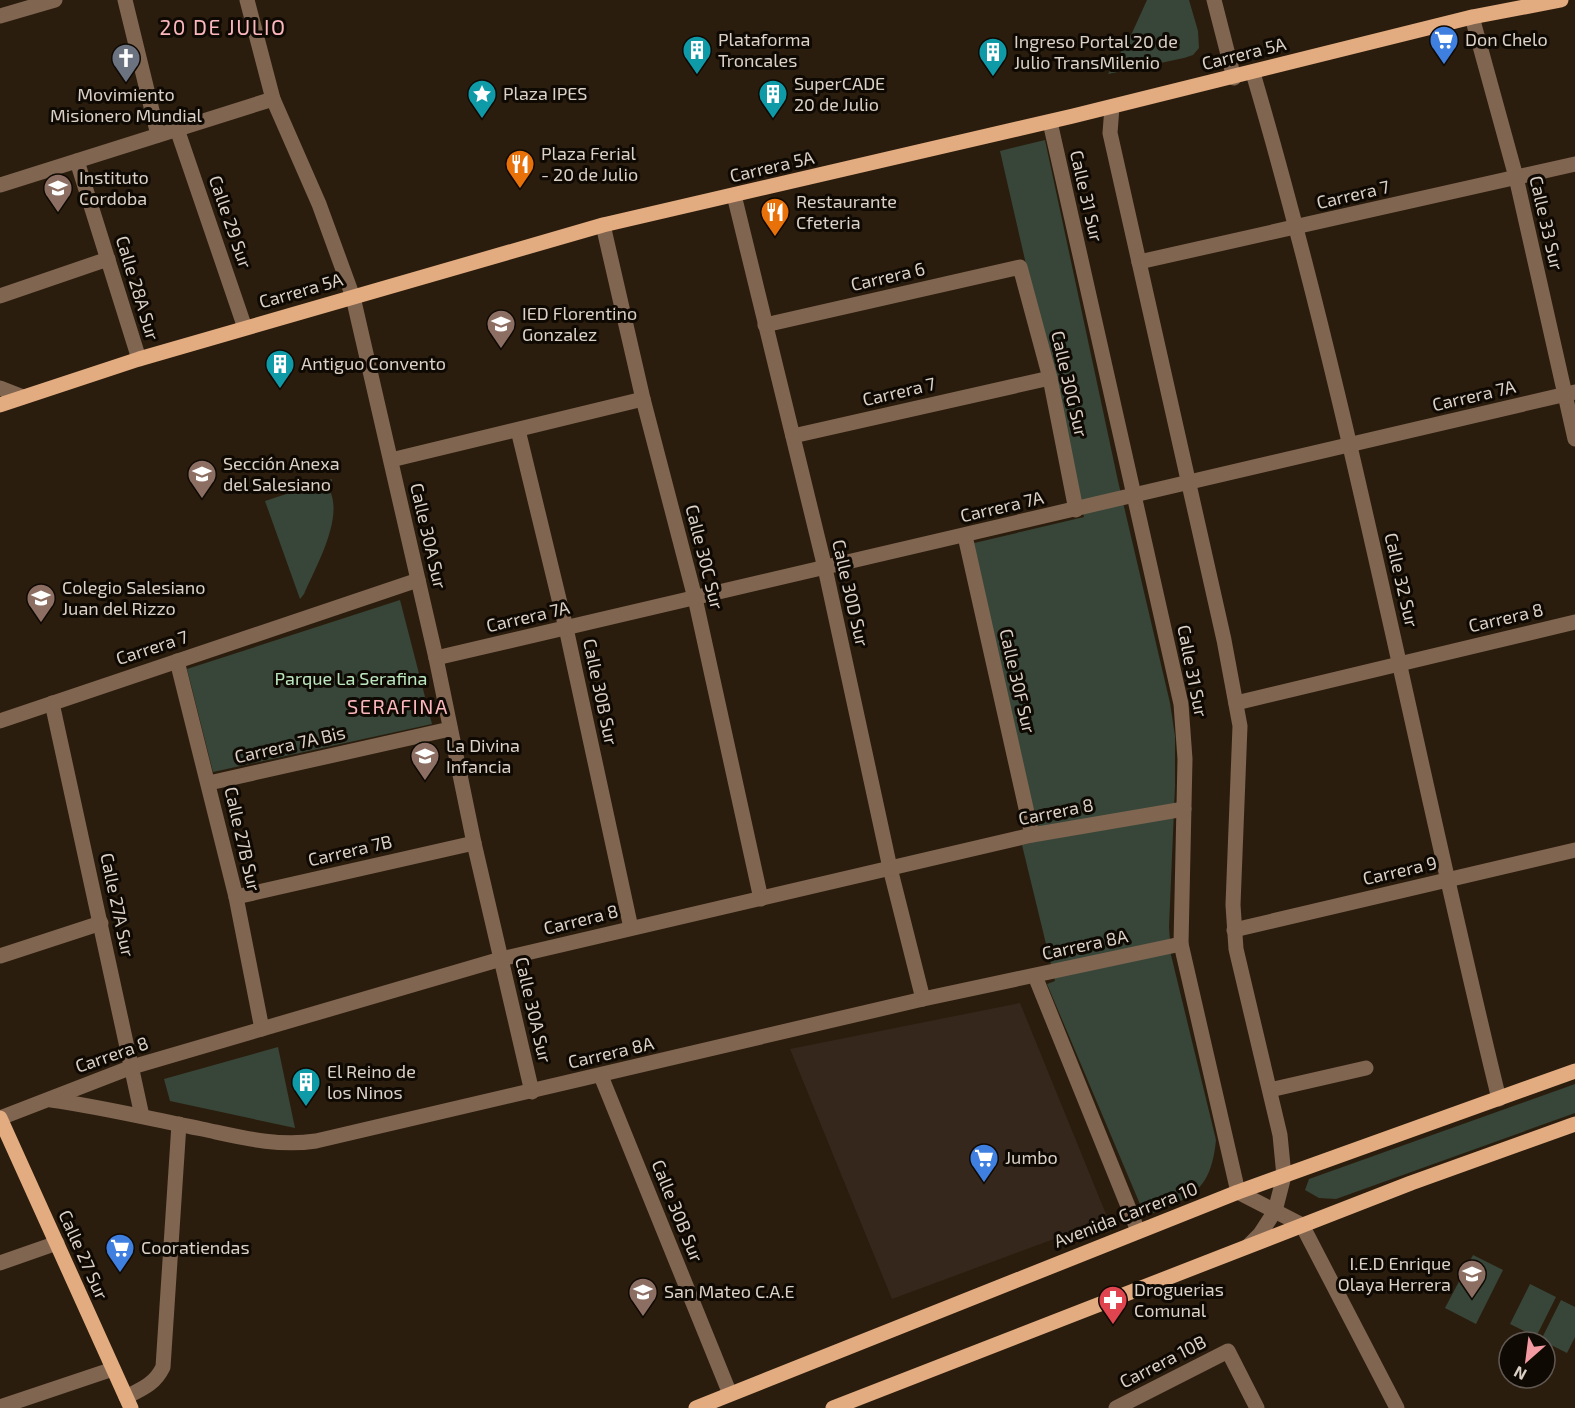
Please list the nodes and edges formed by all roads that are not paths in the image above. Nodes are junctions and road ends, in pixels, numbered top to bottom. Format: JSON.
{"nodes":[{"id":1,"x":55,"y":0,"type":"edge"},
{"id":2,"x":125,"y":0,"type":"edge"},
{"id":3,"x":247,"y":0,"type":"edge"},
{"id":4,"x":1214,"y":0,"type":"edge"},
{"id":5,"x":1561,"y":0,"type":"edge"},
{"id":6,"x":0,"y":16,"type":"edge"},
{"id":7,"x":1472,"y":17,"type":"junction"},
{"id":8,"x":1253,"y":73,"type":"junction"},
{"id":9,"x":1234,"y":78,"type":"junction"},
{"id":10,"x":273,"y":99,"type":"junction"},
{"id":11,"x":1112,"y":106,"type":"junction"},
{"id":12,"x":1050,"y":122,"type":"junction"},
{"id":13,"x":177,"y":129,"type":"junction"},
{"id":14,"x":158,"y":135,"type":"junction"},
{"id":15,"x":77,"y":161,"type":"junction"},
{"id":16,"x":1575,"y":164,"type":"edge"},
{"id":17,"x":1516,"y":177,"type":"junction"},
{"id":18,"x":0,"y":185,"type":"edge"},
{"id":19,"x":734,"y":195,"type":"junction"},
{"id":20,"x":603,"y":225,"type":"junction"},
{"id":21,"x":1298,"y":227,"type":"junction"},
{"id":22,"x":108,"y":259,"type":"junction"},
{"id":23,"x":1139,"y":262,"type":"junction"},
{"id":24,"x":1020,"y":267,"type":"joint"},
{"id":25,"x":0,"y":296,"type":"edge"},
{"id":26,"x":353,"y":297,"type":"junction"},
{"id":27,"x":765,"y":326,"type":"junction"},
{"id":28,"x":245,"y":328,"type":"junction"},
{"id":29,"x":139,"y":359,"type":"junction"},
{"id":30,"x":1050,"y":378,"type":"junction"},
{"id":31,"x":0,"y":388,"type":"edge"},
{"id":32,"x":1570,"y":393,"type":"edge"},
{"id":33,"x":23,"y":398,"type":"junction"},
{"id":34,"x":643,"y":399,"type":"junction"},
{"id":35,"x":0,"y":405,"type":"edge"},
{"id":36,"x":518,"y":430,"type":"junction"},
{"id":37,"x":793,"y":436,"type":"junction"},
{"id":38,"x":1575,"y":440,"type":"edge"},
{"id":39,"x":1349,"y":446,"type":"junction"},
{"id":40,"x":391,"y":460,"type":"junction"},
{"id":41,"x":1189,"y":484,"type":"junction"},
{"id":42,"x":1134,"y":497,"type":"junction"},
{"id":43,"x":1077,"y":510,"type":"junction"},
{"id":44,"x":965,"y":536,"type":"junction"},
{"id":45,"x":825,"y":568,"type":"junction"},
{"id":46,"x":418,"y":580,"type":"junction"},
{"id":47,"x":695,"y":598,"type":"junction"},
{"id":48,"x":1575,"y":622,"type":"edge"},
{"id":49,"x":566,"y":628,"type":"junction"},
{"id":50,"x":436,"y":658,"type":"junction"},
{"id":51,"x":177,"y":661,"type":"junction"},
{"id":52,"x":1400,"y":662,"type":"junction"},
{"id":53,"x":52,"y":703,"type":"junction"},
{"id":54,"x":1236,"y":703,"type":"junction"},
{"id":55,"x":0,"y":721,"type":"edge"},
{"id":56,"x":450,"y":729,"type":"junction"},
{"id":57,"x":209,"y":783,"type":"junction"},
{"id":58,"x":1184,"y":808,"type":"junction"},
{"id":59,"x":1032,"y":835,"type":"junction"},
{"id":60,"x":474,"y":843,"type":"junction"},
{"id":61,"x":1575,"y":850,"type":"edge"},
{"id":62,"x":890,"y":868,"type":"junction"},
{"id":63,"x":1447,"y":881,"type":"junction"},
{"id":64,"x":236,"y":897,"type":"junction"},
{"id":65,"x":761,"y":899,"type":"junction"},
{"id":66,"x":100,"y":923,"type":"junction"},
{"id":67,"x":631,"y":928,"type":"junction"},
{"id":68,"x":1234,"y":930,"type":"junction"},
{"id":69,"x":1181,"y":944,"type":"junction"},
{"id":70,"x":0,"y":956,"type":"edge"},
{"id":71,"x":501,"y":959,"type":"junction"},
{"id":72,"x":1035,"y":976,"type":"junction"},
{"id":73,"x":923,"y":999,"type":"junction"},
{"id":74,"x":262,"y":1029,"type":"junction"},
{"id":75,"x":132,"y":1067,"type":"junction"},
{"id":76,"x":1366,"y":1068,"type":"dead end"},
{"id":77,"x":1575,"y":1071,"type":"edge"},
{"id":78,"x":601,"y":1076,"type":"junction"},
{"id":79,"x":1270,"y":1090,"type":"junction"},
{"id":80,"x":532,"y":1092,"type":"junction"},
{"id":81,"x":48,"y":1099,"type":"junction"},
{"id":82,"x":1499,"y":1099,"type":"junction"},
{"id":83,"x":142,"y":1116,"type":"junction"},
{"id":84,"x":0,"y":1118,"type":"edge"},
{"id":85,"x":179,"y":1124,"type":"junction"},
{"id":86,"x":1575,"y":1124,"type":"edge"},
{"id":87,"x":1284,"y":1176,"type":"junction"},
{"id":88,"x":1238,"y":1192,"type":"junction"},
{"id":89,"x":1275,"y":1211,"type":"junction"},
{"id":90,"x":1302,"y":1225,"type":"junction"},
{"id":91,"x":1138,"y":1231,"type":"junction"},
{"id":92,"x":57,"y":1243,"type":"junction"},
{"id":93,"x":1248,"y":1246,"type":"junction"},
{"id":94,"x":0,"y":1263,"type":"edge"},
{"id":95,"x":113,"y":1369,"type":"junction"},
{"id":96,"x":730,"y":1394,"type":"junction"},
{"id":97,"x":128,"y":1402,"type":"edge"},
{"id":98,"x":865,"y":1402,"type":"edge"},
{"id":99,"x":0,"y":1407,"type":"edge"},
{"id":100,"x":696,"y":1408,"type":"edge"},
{"id":101,"x":833,"y":1408,"type":"edge"},
{"id":102,"x":1116,"y":1408,"type":"edge"},
{"id":103,"x":1257,"y":1408,"type":"edge"},
{"id":104,"x":1397,"y":1408,"type":"edge"}],
"edges":[{"from":1,"to":6,"type":"street"},
{"from":2,"to":14,"type":"street"},
{"from":3,"to":10,"type":"street","name":"Calle 30A Sur"},
{"from":4,"to":9,"type":"street"},
{"from":5,"to":7,"type":"main road","name":"Carrera 5A"},
{"from":7,"to":8,"type":"main road","name":"Carrera 5A"},
{"from":7,"to":17,"type":"street","name":"Calle 33 Sur"},
{"from":8,"to":9,"type":"main road","name":"Carrera 5A"},
{"from":8,"to":21,"type":"street","name":"Calle 32 Sur"},
{"from":9,"to":11,"type":"main road","name":"Carrera 5A"},
{"from":10,"to":13,"type":"street"},
{"from":10,"to":26,"type":"street","name":"Calle 30A Sur"},
{"from":11,"to":12,"type":"main road","name":"Carrera 5A"},
{"from":11,"to":23,"type":"street","name":"Calle 31 Sur"},
{"from":12,"to":19,"type":"main road","name":"Carrera 5A"},
{"from":12,"to":42,"type":"street","name":"Calle 31 Sur"},
{"from":13,"to":14,"type":"street"},
{"from":13,"to":28,"type":"street","name":"Calle 29 Sur"},
{"from":14,"to":15,"type":"street"},
{"from":15,"to":18,"type":"street"},
{"from":15,"to":22,"type":"street","name":"Calle 28A Sur"},
{"from":16,"to":17,"type":"street","name":"Carrera 7"},
{"from":17,"to":21,"type":"street","name":"Carrera 7"},
{"from":17,"to":32,"type":"street","name":"Calle 33 Sur"},
{"from":19,"to":20,"type":"main road","name":"Carrera 5A"},
{"from":19,"to":27,"type":"street","name":"Calle 30D Sur"},
{"from":20,"to":26,"type":"main road","name":"Carrera 5A"},
{"from":20,"to":34,"type":"street","name":"Calle 30C Sur"},
{"from":21,"to":23,"type":"street","name":"Carrera 7"},
{"from":21,"to":39,"type":"street","name":"Calle 32 Sur"},
{"from":22,"to":25,"type":"street"},
{"from":22,"to":29,"type":"street","name":"Calle 28A Sur"},
{"from":23,"to":41,"type":"street","name":"Calle 31 Sur"},
{"from":24,"to":27,"type":"street","name":"Carrera 6"},
{"from":24,"to":30,"type":"street","name":"Calle 30G Sur"},
{"from":26,"to":28,"type":"main road","name":"Carrera 5A"},
{"from":26,"to":40,"type":"street","name":"Calle 30A Sur"},
{"from":27,"to":37,"type":"street","name":"Calle 30D Sur"},
{"from":28,"to":29,"type":"main road","name":"Carrera 5A"},
{"from":29,"to":33,"type":"main road","name":"Carrera 5A"},
{"from":30,"to":37,"type":"street","name":"Carrera 7"},
{"from":30,"to":43,"type":"street","name":"Calle 30G Sur"},
{"from":31,"to":33,"type":"street"},
{"from":32,"to":38,"type":"street","name":"Calle 33 Sur"},
{"from":32,"to":39,"type":"street","name":"Carrera 7A"},
{"from":33,"to":35,"type":"main road","name":"Carrera 5A"},
{"from":34,"to":36,"type":"street"},
{"from":34,"to":47,"type":"street","name":"Calle 30C Sur"},
{"from":36,"to":40,"type":"street"},
{"from":36,"to":49,"type":"street","name":"Calle 30B Sur"},
{"from":37,"to":45,"type":"street","name":"Calle 30D Sur"},
{"from":39,"to":41,"type":"street","name":"Carrera 7A"},
{"from":39,"to":52,"type":"street","name":"Calle 32 Sur"},
{"from":40,"to":46,"type":"street","name":"Calle 30A Sur"},
{"from":41,"to":42,"type":"street","name":"Carrera 7A"},
{"from":41,"to":54,"type":"street","name":"Calle 31 Sur"},
{"from":42,"to":43,"type":"street","name":"Carrera 7A"},
{"from":42,"to":58,"type":"street","name":"Calle 31 Sur"},
{"from":43,"to":44,"type":"street","name":"Carrera 7A"},
{"from":44,"to":45,"type":"street","name":"Carrera 7A"},
{"from":44,"to":59,"type":"street","name":"Calle 30F Sur"},
{"from":45,"to":47,"type":"street","name":"Carrera 7A"},
{"from":45,"to":62,"type":"street","name":"Calle 30D Sur"},
{"from":46,"to":50,"type":"street","name":"Calle 30A Sur"},
{"from":46,"to":51,"type":"street","name":"Carrera 7"},
{"from":47,"to":49,"type":"street","name":"Carrera 7A"},
{"from":47,"to":65,"type":"street","name":"Calle 30C Sur"},
{"from":48,"to":52,"type":"street","name":"Carrera 8"},
{"from":49,"to":50,"type":"street","name":"Carrera 7A"},
{"from":49,"to":67,"type":"street","name":"Calle 30B Sur"},
{"from":50,"to":56,"type":"street","name":"Calle 30A Sur"},
{"from":51,"to":53,"type":"street","name":"Carrera 7"},
{"from":51,"to":57,"type":"street","name":"Calle 27B Sur"},
{"from":52,"to":54,"type":"street","name":"Carrera 8"},
{"from":52,"to":63,"type":"street","name":"Calle 32 Sur"},
{"from":53,"to":55,"type":"street","name":"Carrera 7"},
{"from":53,"to":66,"type":"street","name":"Calle 27A Sur"},
{"from":54,"to":68,"type":"street","name":"Calle 31 Sur"},
{"from":56,"to":57,"type":"street","name":"Carrera 7A Bis"},
{"from":56,"to":60,"type":"street","name":"Calle 30A Sur"},
{"from":57,"to":64,"type":"street","name":"Calle 27B Sur"},
{"from":58,"to":59,"type":"street","name":"Carrera 8"},
{"from":58,"to":69,"type":"street","name":"Calle 31 Sur"},
{"from":59,"to":62,"type":"street","name":"Carrera 8"},
{"from":60,"to":64,"type":"street","name":"Carrera 7B"},
{"from":60,"to":71,"type":"street","name":"Calle 30A Sur"},
{"from":61,"to":63,"type":"street","name":"Carrera 9"},
{"from":62,"to":65,"type":"street","name":"Carrera 8"},
{"from":62,"to":73,"type":"street","name":"Calle 30D Sur"},
{"from":63,"to":68,"type":"street","name":"Carrera 9"},
{"from":63,"to":82,"type":"street","name":"Calle 32 Sur"},
{"from":64,"to":74,"type":"street","name":"Calle 27B Sur"},
{"from":65,"to":67,"type":"street","name":"Carrera 8"},
{"from":66,"to":70,"type":"street"},
{"from":66,"to":75,"type":"street","name":"Calle 27A Sur"},
{"from":67,"to":71,"type":"street","name":"Carrera 8"},
{"from":68,"to":79,"type":"street","name":"Calle 31 Sur"},
{"from":69,"to":72,"type":"street","name":"Carrera 8A"},
{"from":69,"to":88,"type":"street","name":"Calle 31 Sur"},
{"from":71,"to":74,"type":"street","name":"Carrera 8"},
{"from":71,"to":80,"type":"street","name":"Calle 30A Sur"},
{"from":72,"to":73,"type":"street","name":"Carrera 8A"},
{"from":72,"to":91,"type":"street"},
{"from":73,"to":78,"type":"street","name":"Carrera 8A"},
{"from":74,"to":75,"type":"street","name":"Carrera 8"},
{"from":75,"to":81,"type":"street","name":"Carrera 8"},
{"from":75,"to":83,"type":"street","name":"Calle 27A Sur"},
{"from":76,"to":79,"type":"street"},
{"from":77,"to":82,"type":"main road","name":"Avenida Carrera 10"},
{"from":78,"to":80,"type":"street","name":"Carrera 8A"},
{"from":78,"to":96,"type":"street","name":"Calle 30B Sur"},
{"from":79,"to":87,"type":"street","name":"Calle 31 Sur"},
{"from":80,"to":85,"type":"street","name":"Carrera 8A"},
{"from":81,"to":83,"type":"street","name":"Carrera 8A"},
{"from":81,"to":84,"type":"street","name":"Carrera 8"},
{"from":82,"to":87,"type":"main road","name":"Avenida Carrera 10"},
{"from":83,"to":85,"type":"street","name":"Carrera 8A"},
{"from":84,"to":92,"type":"main road","name":"Calle 27 Sur"},
{"from":85,"to":97,"type":"street"},
{"from":86,"to":90,"type":"main road"},
{"from":87,"to":88,"type":"main road","name":"Avenida Carrera 10"},
{"from":87,"to":89,"type":"street","name":"Calle 31 Sur"},
{"from":88,"to":89,"type":"street"},
{"from":88,"to":91,"type":"main road","name":"Avenida Carrera 10"},
{"from":89,"to":90,"type":"street"},
{"from":89,"to":93,"type":"street","name":"Calle 31 Sur"},
{"from":90,"to":93,"type":"main road"},
{"from":90,"to":104,"type":"street"},
{"from":91,"to":96,"type":"main road","name":"Avenida Carrera 10"},
{"from":92,"to":94,"type":"street"},
{"from":92,"to":95,"type":"main road","name":"Calle 27 Sur"},
{"from":93,"to":98,"type":"main road"},
{"from":95,"to":97,"type":"main road","name":"Calle 27 Sur"},
{"from":95,"to":99,"type":"street"},
{"from":96,"to":100,"type":"main road","name":"Avenida Carrera 10"},
{"from":98,"to":101,"type":"main road"},
{"from":102,"to":103,"type":"street","name":"Carrera 10B"}]}
